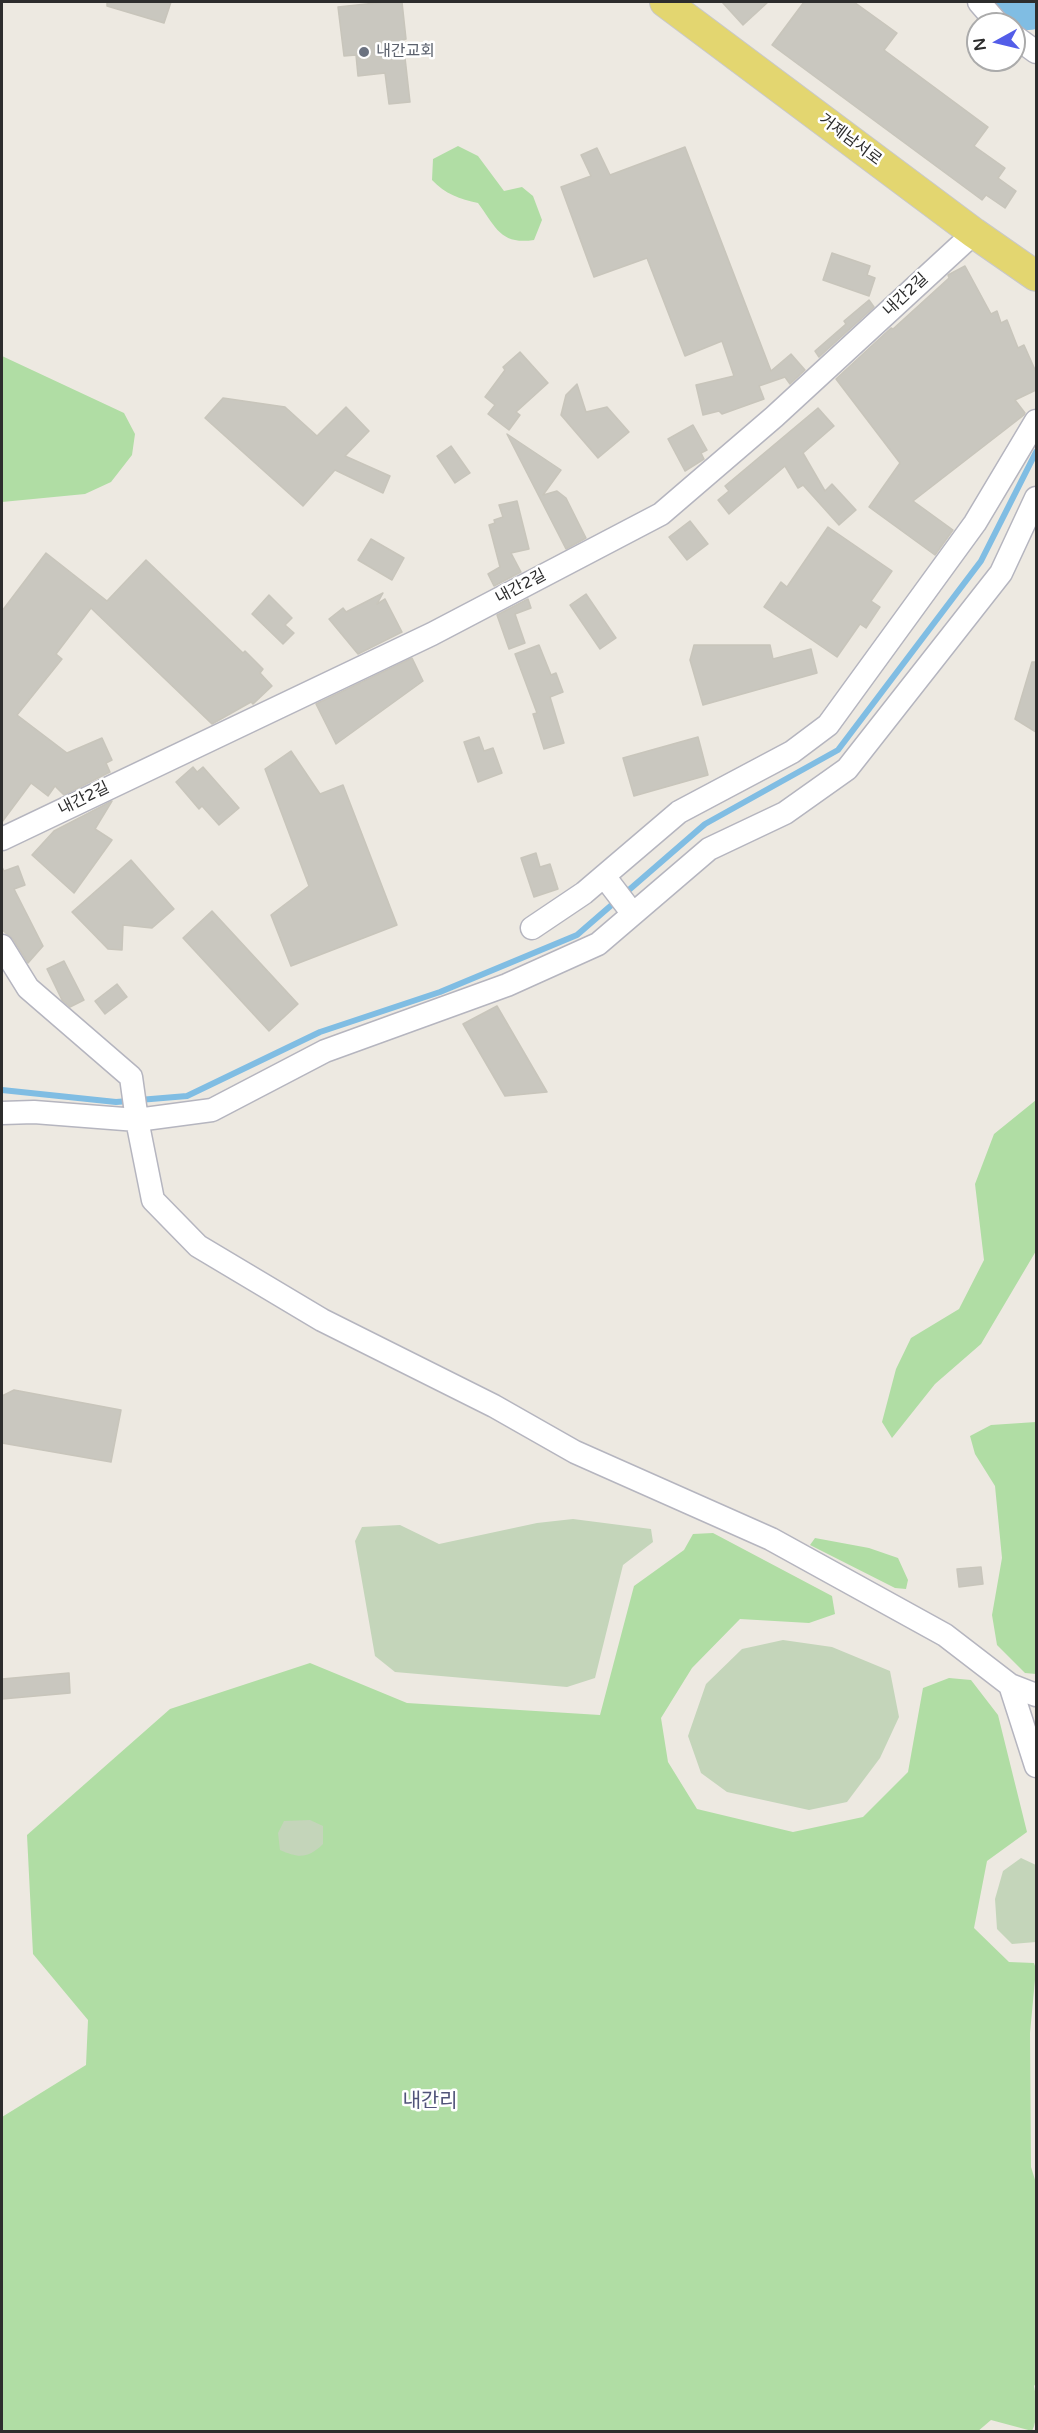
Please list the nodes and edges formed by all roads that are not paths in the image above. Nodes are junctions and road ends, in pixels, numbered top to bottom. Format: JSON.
{"nodes":[{"id":1,"x":665,"y":2,"type":"edge"},
{"id":2,"x":974,"y":233,"type":"junction"},
{"id":3,"x":1036,"y":276,"type":"edge"},
{"id":4,"x":1036,"y":421,"type":"edge"},
{"id":5,"x":1036,"y":498,"type":"edge"},
{"id":6,"x":2,"y":839,"type":"edge"},
{"id":7,"x":604,"y":876,"type":"junction"},
{"id":8,"x":633,"y":914,"type":"junction"},
{"id":9,"x":532,"y":928,"type":"dead end"},
{"id":10,"x":2,"y":946,"type":"edge"},
{"id":11,"x":2,"y":1113,"type":"edge"},
{"id":12,"x":137,"y":1120,"type":"junction"},
{"id":13,"x":1010,"y":1685,"type":"junction"},
{"id":14,"x":1036,"y":1695,"type":"edge"},
{"id":15,"x":1036,"y":1766,"type":"edge"}],
"edges":[{"from":1,"to":2,"type":"main road","name":"거제남서로"},
{"from":2,"to":3,"type":"main road","name":"거제남서로"},
{"from":2,"to":6,"type":"lane","name":"내간2길"},
{"from":4,"to":7,"type":"lane"},
{"from":5,"to":8,"type":"lane"},
{"from":7,"to":8,"type":"lane"},
{"from":7,"to":9,"type":"lane"},
{"from":8,"to":12,"type":"lane"},
{"from":10,"to":12,"type":"lane"},
{"from":11,"to":12,"type":"lane"},
{"from":12,"to":13,"type":"lane"},
{"from":13,"to":14,"type":"lane"},
{"from":13,"to":15,"type":"lane"}]}
